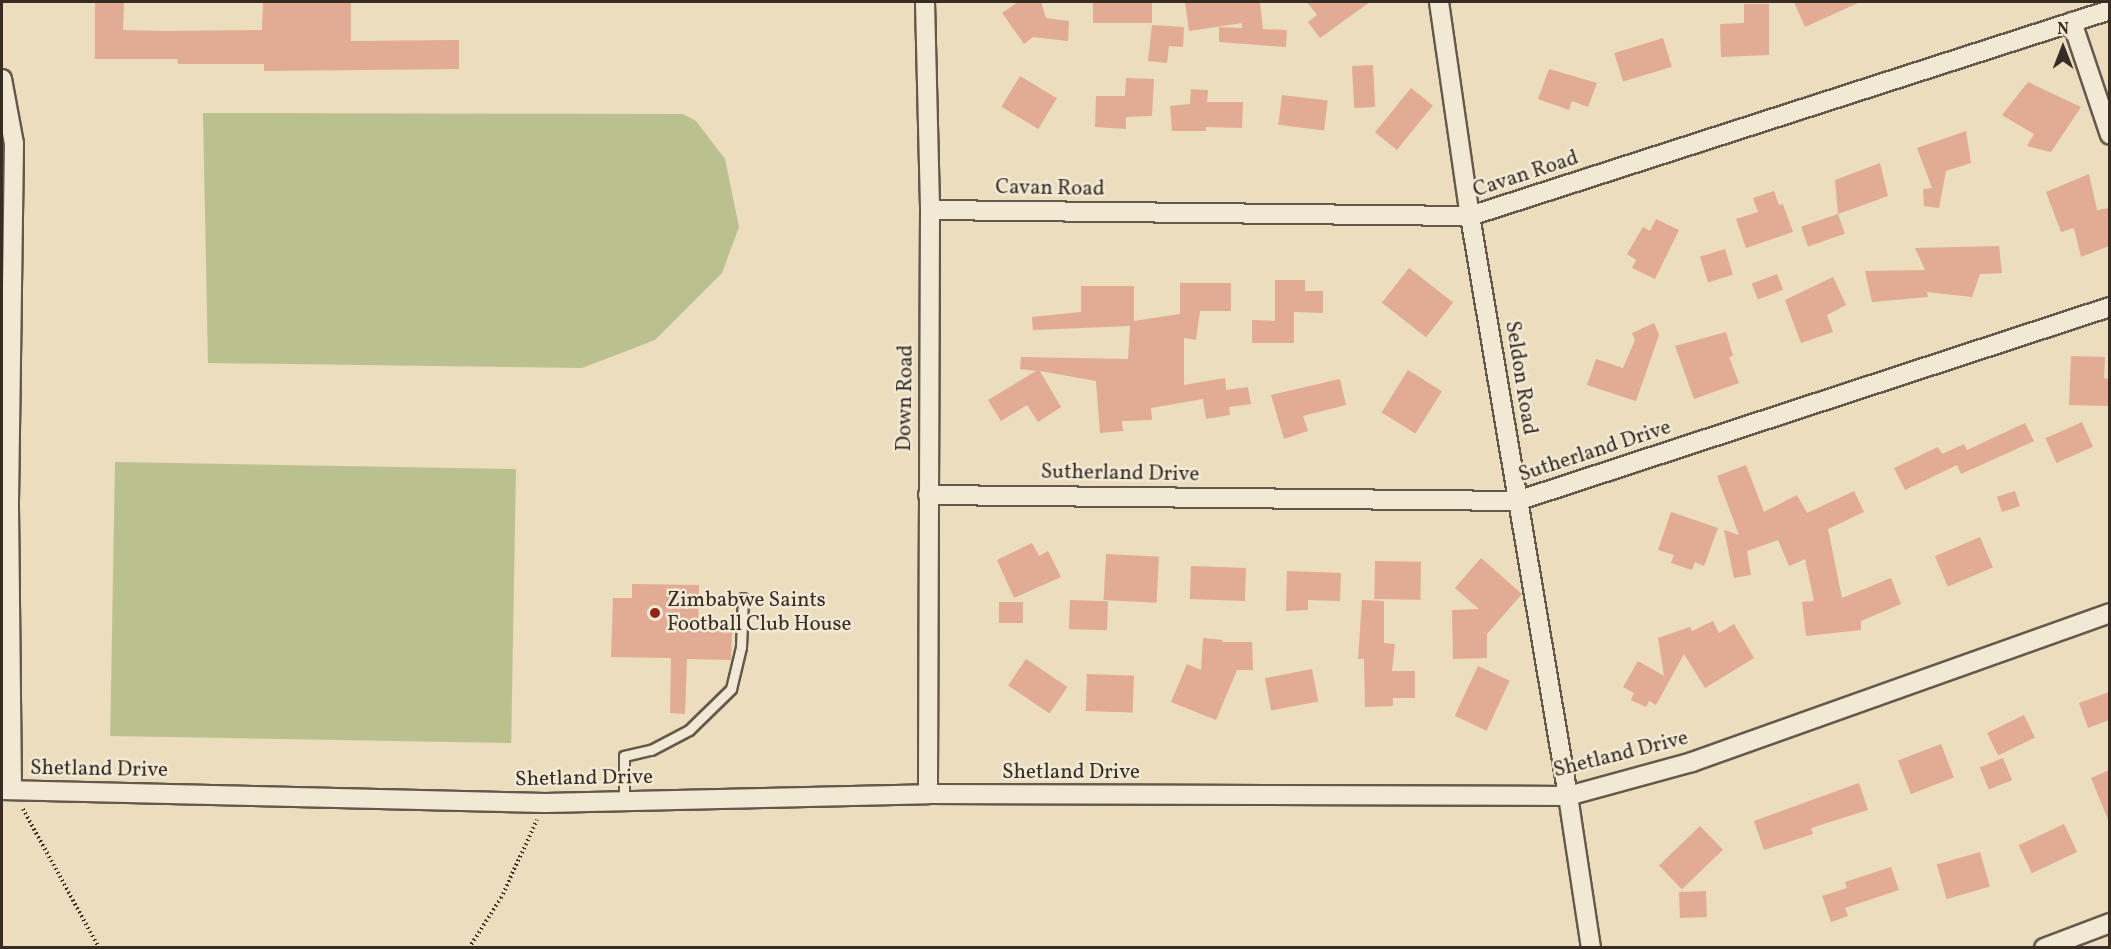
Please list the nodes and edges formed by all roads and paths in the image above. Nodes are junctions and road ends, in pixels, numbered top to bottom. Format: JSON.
{"nodes":[{"id":1,"x":925,"y":2,"type":"edge"},
{"id":2,"x":1439,"y":2,"type":"edge"},
{"id":3,"x":2109,"y":10,"type":"edge"},
{"id":4,"x":2072,"y":22,"type":"junction"},
{"id":5,"x":2,"y":78,"type":"edge"},
{"id":6,"x":2109,"y":135,"type":"edge"},
{"id":7,"x":930,"y":210,"type":"junction"},
{"id":8,"x":1470,"y":216,"type":"junction"},
{"id":9,"x":7,"y":221,"type":"edge"},
{"id":10,"x":2109,"y":307,"type":"edge"},
{"id":11,"x":928,"y":495,"type":"junction"},
{"id":12,"x":1517,"y":501,"type":"junction"},
{"id":13,"x":5,"y":507,"type":"edge"},
{"id":14,"x":743,"y":598,"type":"dead end"},
{"id":15,"x":2109,"y":613,"type":"edge"},
{"id":16,"x":7,"y":790,"type":"edge"},
{"id":17,"x":928,"y":794,"type":"junction"},
{"id":18,"x":1568,"y":796,"type":"junction"},
{"id":19,"x":624,"y":801,"type":"junction"},
{"id":20,"x":545,"y":803,"type":"junction"},
{"id":21,"x":2109,"y":923,"type":"edge"},
{"id":22,"x":99,"y":948,"type":"edge"},
{"id":23,"x":469,"y":948,"type":"edge"},
{"id":24,"x":1592,"y":948,"type":"edge"},
{"id":25,"x":2044,"y":948,"type":"edge"}],
"edges":[{"from":1,"to":7,"type":"street","name":"Down Road"},
{"from":2,"to":8,"type":"street","name":"Seldon Road"},
{"from":3,"to":4,"type":"street","name":"Cavan Road"},
{"from":4,"to":6,"type":"street"},
{"from":4,"to":8,"type":"street","name":"Cavan Road"},
{"from":5,"to":9,"type":"street"},
{"from":7,"to":8,"type":"street","name":"Cavan Road"},
{"from":7,"to":11,"type":"street","name":"Down Road"},
{"from":8,"to":12,"type":"street","name":"Seldon Road"},
{"from":9,"to":13,"type":"street"},
{"from":10,"to":12,"type":"street","name":"Sutherland Drive"},
{"from":11,"to":12,"type":"street","name":"Sutherland Drive"},
{"from":11,"to":17,"type":"street","name":"Down Road"},
{"from":12,"to":18,"type":"street","name":"Seldon Road"},
{"from":13,"to":16,"type":"street"},
{"from":14,"to":19,"type":"lane"},
{"from":15,"to":18,"type":"street","name":"Shetland Drive"},
{"from":16,"to":20,"type":"street","name":"Shetland Drive"},
{"from":16,"to":22,"type":"path"},
{"from":17,"to":18,"type":"street","name":"Shetland Drive"},
{"from":17,"to":19,"type":"street","name":"Shetland Drive"},
{"from":18,"to":24,"type":"street","name":"Seldon Road"},
{"from":19,"to":20,"type":"street","name":"Shetland Drive"},
{"from":20,"to":23,"type":"path"},
{"from":21,"to":25,"type":"street"}]}
